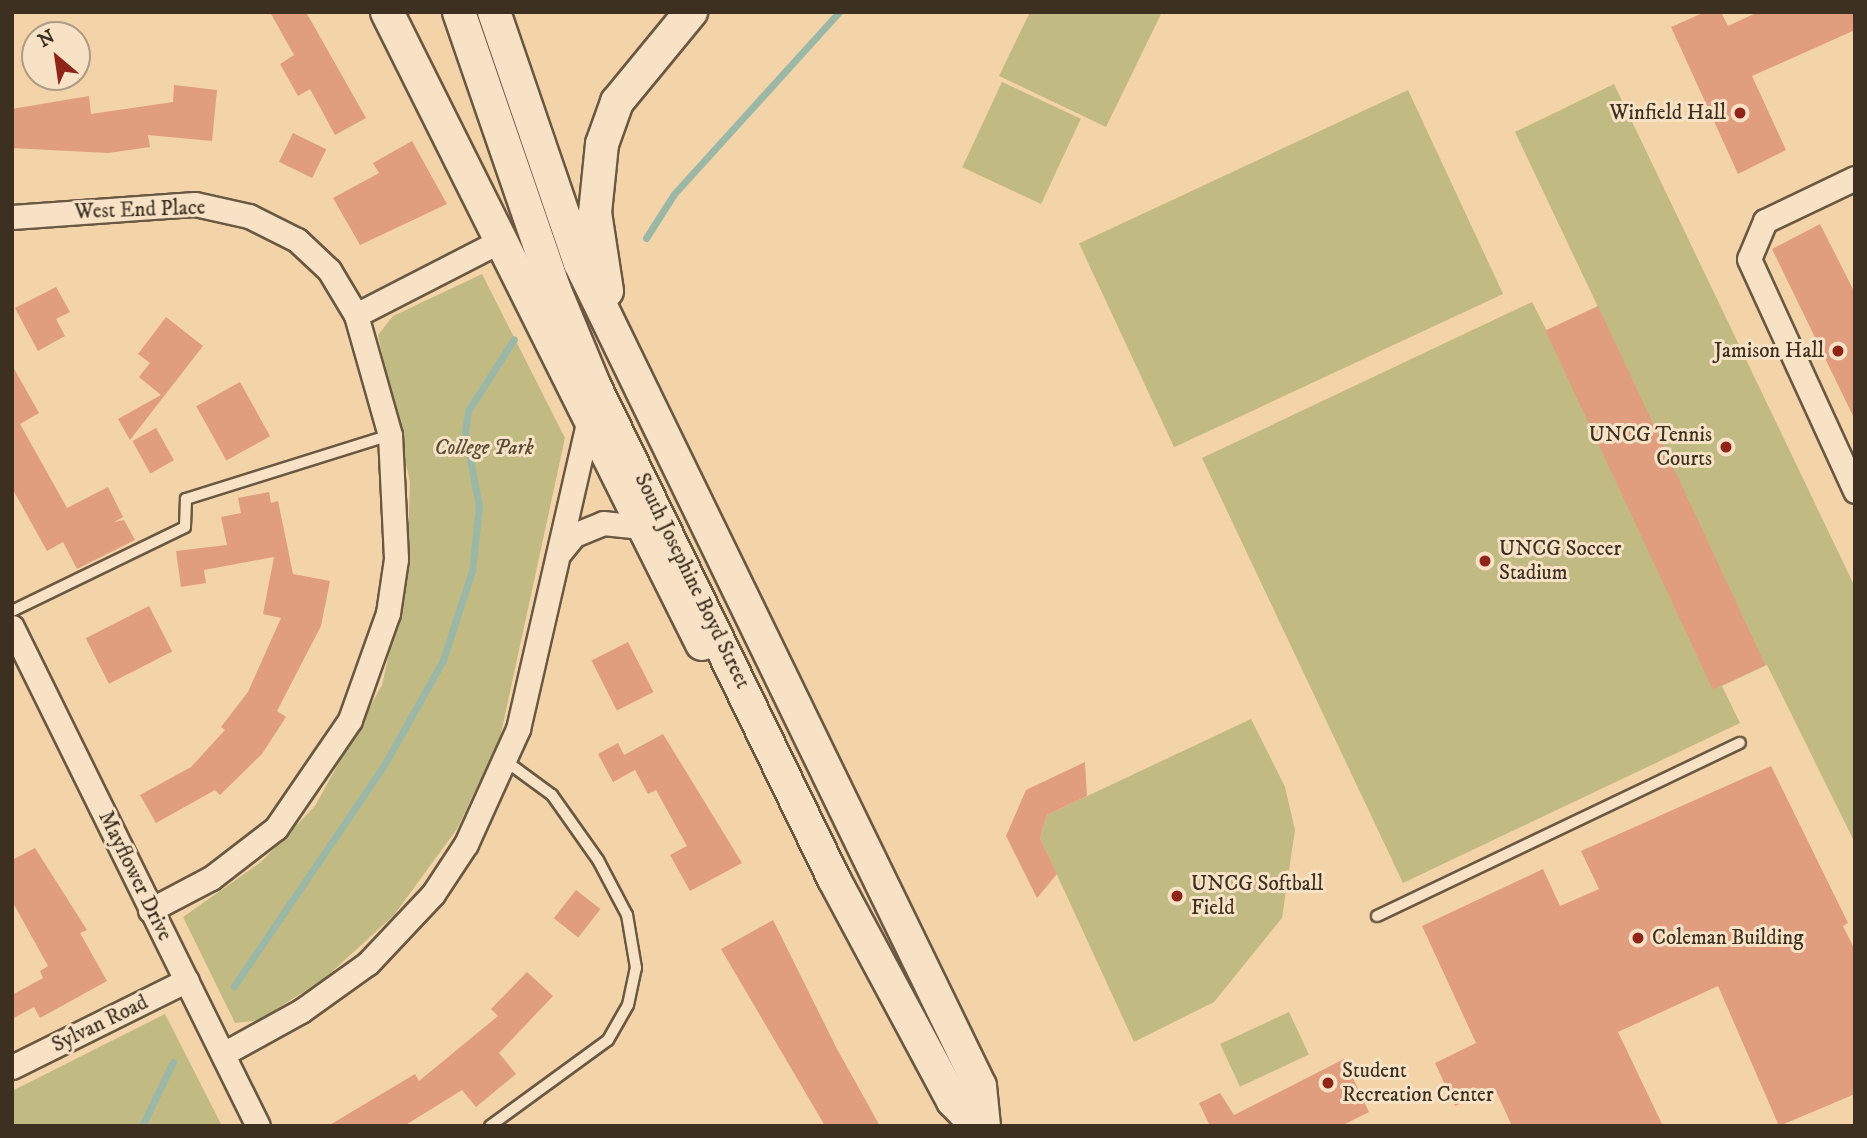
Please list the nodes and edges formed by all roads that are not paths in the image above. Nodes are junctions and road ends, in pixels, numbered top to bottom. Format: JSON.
{"nodes":[{"id":1,"x":387,"y":12,"type":"edge"},
{"id":2,"x":459,"y":12,"type":"edge"},
{"id":3,"x":494,"y":12,"type":"edge"},
{"id":4,"x":691,"y":12,"type":"edge"},
{"id":5,"x":1855,"y":178,"type":"edge"},
{"id":6,"x":12,"y":218,"type":"edge"},
{"id":7,"x":500,"y":241,"type":"junction"},
{"id":8,"x":356,"y":315,"type":"junction"},
{"id":9,"x":618,"y":344,"type":"junction"},
{"id":10,"x":588,"y":423,"type":"junction"},
{"id":11,"x":390,"y":435,"type":"junction"},
{"id":12,"x":1855,"y":491,"type":"edge"},
{"id":13,"x":642,"y":527,"type":"junction"},
{"id":14,"x":561,"y":551,"type":"junction"},
{"id":15,"x":12,"y":611,"type":"edge"},
{"id":16,"x":12,"y":627,"type":"edge"},
{"id":17,"x":1740,"y":743,"type":"dead end"},
{"id":18,"x":768,"y":746,"type":"junction"},
{"id":19,"x":507,"y":762,"type":"junction"},
{"id":20,"x":150,"y":910,"type":"junction"},
{"id":21,"x":1377,"y":916,"type":"dead end"},
{"id":22,"x":187,"y":980,"type":"junction"},
{"id":23,"x":223,"y":1054,"type":"junction"},
{"id":24,"x":12,"y":1067,"type":"edge"},
{"id":25,"x":258,"y":1126,"type":"edge"},
{"id":26,"x":490,"y":1126,"type":"edge"},
{"id":27,"x":977,"y":1126,"type":"edge"},
{"id":28,"x":984,"y":1126,"type":"edge"}],
"edges":[{"from":1,"to":7,"type":"main road"},
{"from":2,"to":18,"type":"main road","name":"South Josephine Boyd Street"},
{"from":3,"to":9,"type":"main road","name":"South Josephine Boyd Street"},
{"from":4,"to":9,"type":"main road"},
{"from":5,"to":12,"type":"street"},
{"from":6,"to":8,"type":"street","name":"West End Place"},
{"from":7,"to":8,"type":"street"},
{"from":7,"to":10,"type":"main road"},
{"from":8,"to":11,"type":"street","name":"West End Place"},
{"from":9,"to":28,"type":"main road","name":"South Josephine Boyd Street"},
{"from":10,"to":13,"type":"main road"},
{"from":10,"to":14,"type":"street"},
{"from":11,"to":15,"type":"lane"},
{"from":11,"to":20,"type":"street","name":"West End Place"},
{"from":13,"to":14,"type":"street"},
{"from":13,"to":18,"type":"main road"},
{"from":14,"to":19,"type":"street"},
{"from":16,"to":20,"type":"street","name":"Mayflower Drive"},
{"from":17,"to":21,"type":"lane"},
{"from":18,"to":27,"type":"main road","name":"South Josephine Boyd Street"},
{"from":19,"to":23,"type":"street"},
{"from":19,"to":26,"type":"lane"},
{"from":20,"to":22,"type":"street","name":"Mayflower Drive"},
{"from":22,"to":23,"type":"street","name":"Mayflower Drive"},
{"from":22,"to":24,"type":"street","name":"Sylvan Road"},
{"from":23,"to":25,"type":"street","name":"Mayflower Drive"}]}
